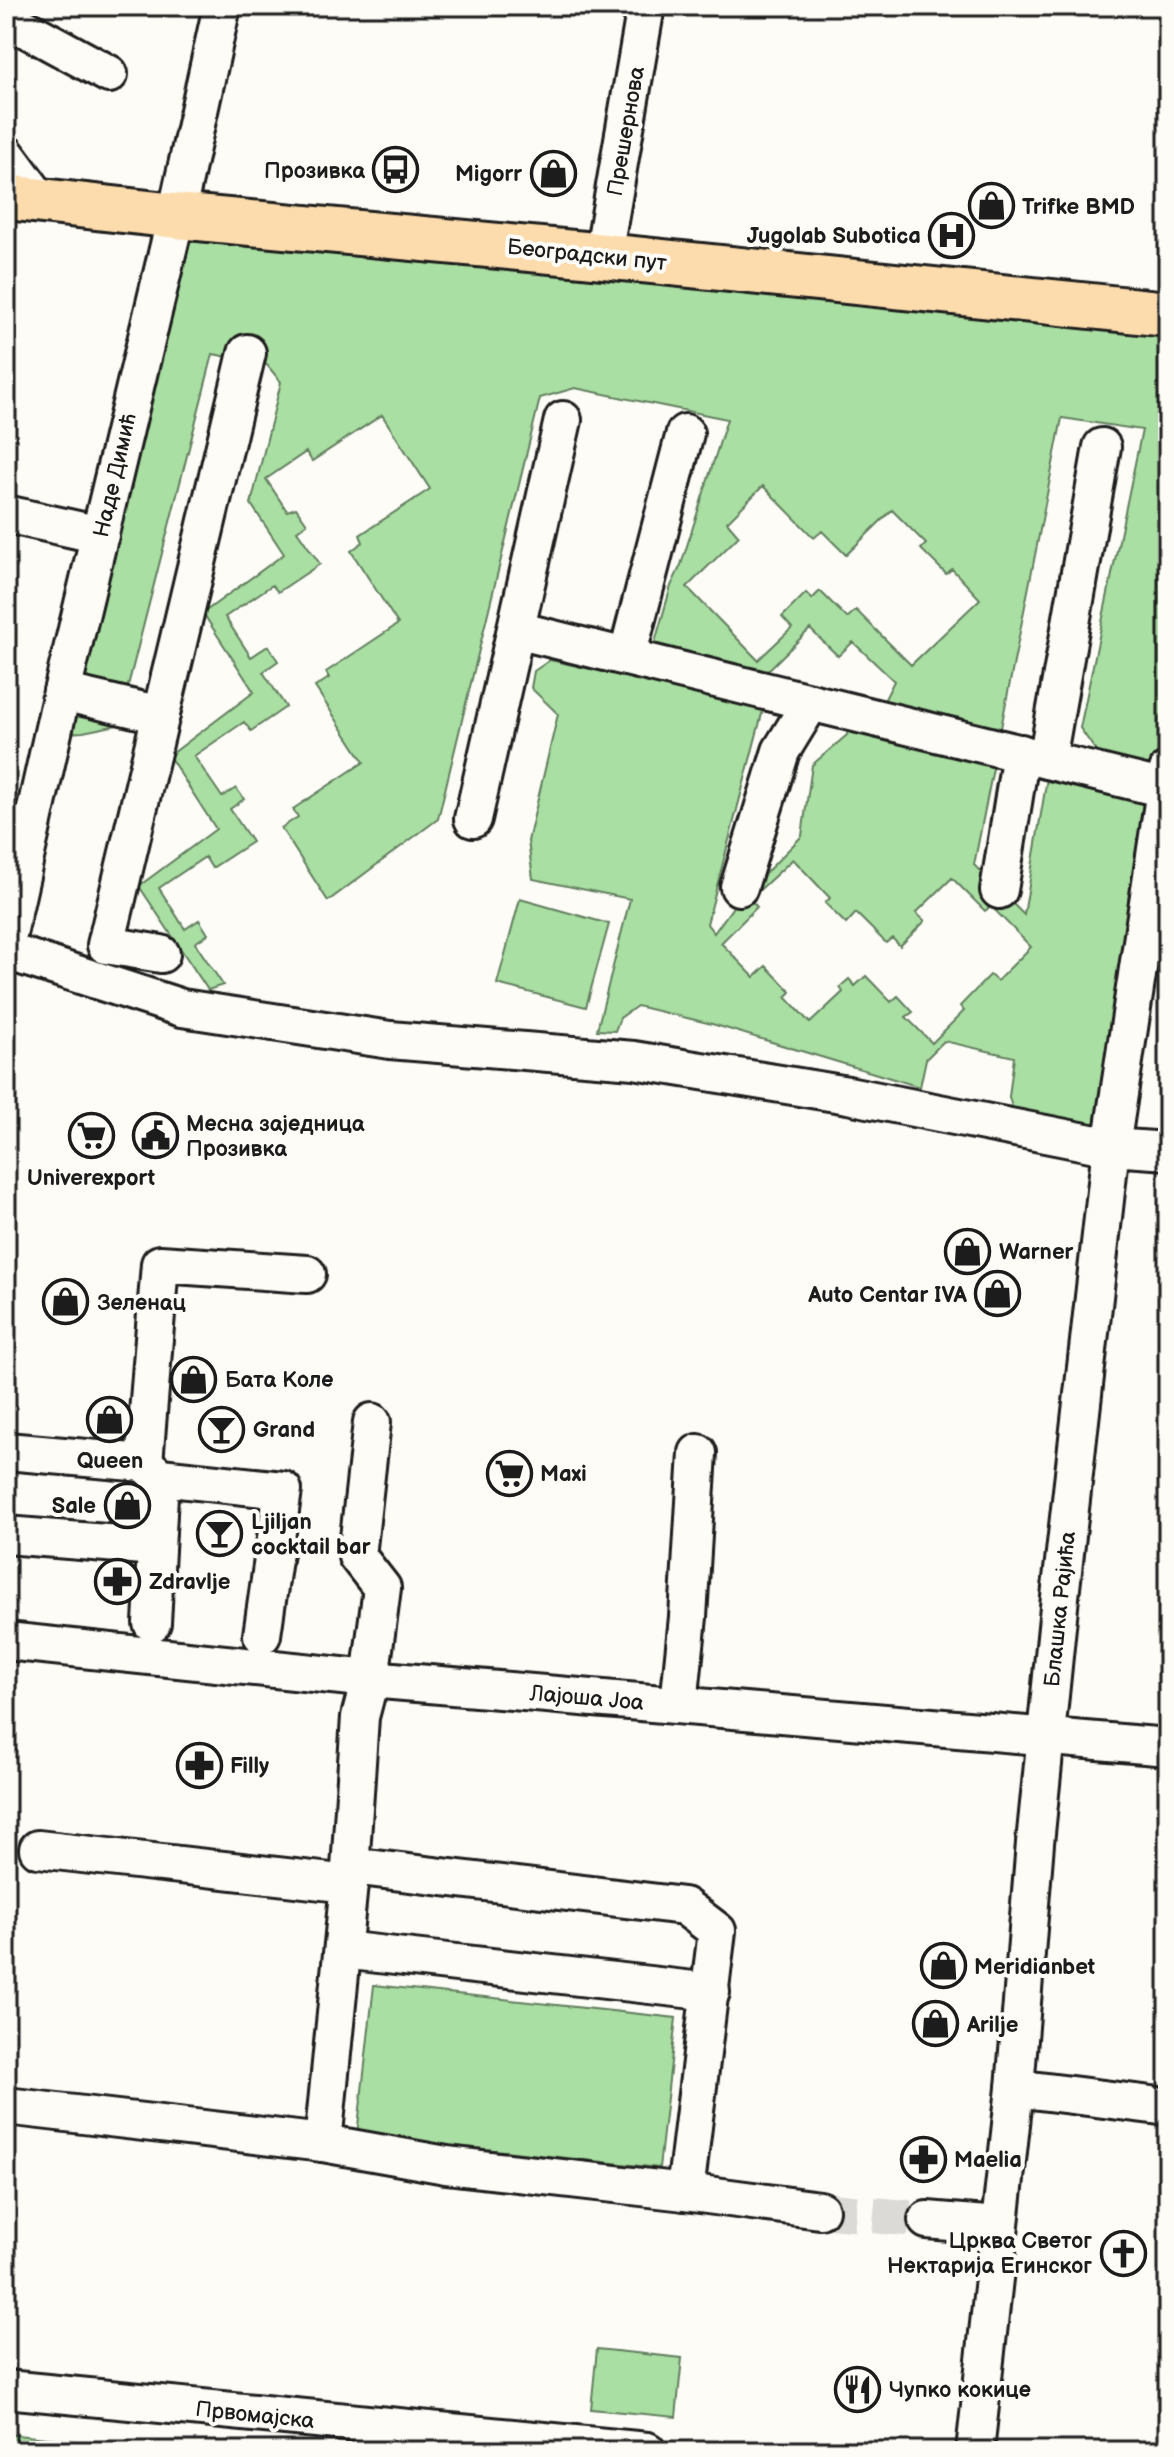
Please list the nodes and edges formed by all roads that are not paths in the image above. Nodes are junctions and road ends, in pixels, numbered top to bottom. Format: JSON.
{"nodes":[{"id":1,"x":222,"y":6,"type":"edge"},
{"id":2,"x":646,"y":6,"type":"edge"},
{"id":3,"x":6,"y":18,"type":"edge"},
{"id":4,"x":109,"y":74,"type":"dead end"},
{"id":5,"x":6,"y":154,"type":"edge"},
{"id":6,"x":23,"y":198,"type":"edge"},
{"id":7,"x":176,"y":216,"type":"junction"},
{"id":8,"x":603,"y":256,"type":"junction"},
{"id":9,"x":1168,"y":314,"type":"edge"},
{"id":10,"x":247,"y":353,"type":"dead end"},
{"id":11,"x":563,"y":420,"type":"dead end"},
{"id":12,"x":685,"y":433,"type":"dead end"},
{"id":13,"x":1102,"y":447,"type":"dead end"},
{"id":14,"x":6,"y":514,"type":"edge"},
{"id":15,"x":100,"y":535,"type":"junction"},
{"id":16,"x":516,"y":630,"type":"junction"},
{"id":17,"x":627,"y":657,"type":"junction"},
{"id":18,"x":62,"y":692,"type":"junction"},
{"id":19,"x":811,"y":702,"type":"junction"},
{"id":20,"x":161,"y":715,"type":"junction"},
{"id":21,"x":1034,"y":756,"type":"junction"},
{"id":22,"x":1166,"y":779,"type":"edge"},
{"id":23,"x":473,"y":819,"type":"dead end"},
{"id":24,"x":739,"y":887,"type":"dead end"},
{"id":25,"x":999,"y":890,"type":"dead end"},
{"id":26,"x":7,"y":937,"type":"edge"},
{"id":27,"x":161,"y":954,"type":"dead end"},
{"id":28,"x":1111,"y":1147,"type":"junction"},
{"id":29,"x":1168,"y":1151,"type":"edge"},
{"id":30,"x":307,"y":1274,"type":"dead end"},
{"id":31,"x":372,"y":1422,"type":"dead end"},
{"id":32,"x":6,"y":1451,"type":"edge"},
{"id":33,"x":698,"y":1453,"type":"dead end"},
{"id":34,"x":152,"y":1470,"type":"junction"},
{"id":35,"x":6,"y":1535,"type":"edge"},
{"id":36,"x":156,"y":1547,"type":"junction"},
{"id":37,"x":152,"y":1623,"type":"dead end"},
{"id":38,"x":262,"y":1635,"type":"dead end"},
{"id":39,"x":6,"y":1641,"type":"edge"},
{"id":40,"x":370,"y":1679,"type":"junction"},
{"id":41,"x":679,"y":1704,"type":"junction"},
{"id":42,"x":1046,"y":1737,"type":"junction"},
{"id":43,"x":1168,"y":1747,"type":"edge"},
{"id":44,"x":38,"y":1849,"type":"dead end"},
{"id":45,"x":350,"y":1875,"type":"junction"},
{"id":46,"x":343,"y":1950,"type":"junction"},
{"id":47,"x":711,"y":1992,"type":"junction"},
{"id":48,"x":1015,"y":2088,"type":"junction"},
{"id":49,"x":6,"y":2106,"type":"edge"},
{"id":50,"x":1168,"y":2107,"type":"edge"},
{"id":51,"x":323,"y":2143,"type":"junction"},
{"id":52,"x":685,"y":2192,"type":"junction"},
{"id":53,"x":820,"y":2210,"type":"tunnel mouth"},
{"id":54,"x":927,"y":2220,"type":"tunnel mouth"},
{"id":55,"x":998,"y":2226,"type":"junction"},
{"id":56,"x":6,"y":2389,"type":"edge"},
{"id":57,"x":647,"y":2451,"type":"edge"},
{"id":58,"x":975,"y":2451,"type":"edge"}],
"edges":[{"from":1,"to":7,"type":"street","name":"Наде Димић"},
{"from":2,"to":8,"type":"street","name":"Прешернова"},
{"from":3,"to":4,"type":"street"},
{"from":5,"to":6,"type":"street"},
{"from":6,"to":7,"type":"main road","name":"Београдски пут"},
{"from":7,"to":8,"type":"main road","name":"Београдски пут"},
{"from":7,"to":15,"type":"street","name":"Наде Димић"},
{"from":8,"to":9,"type":"main road","name":"Београдски пут"},
{"from":10,"to":20,"type":"street"},
{"from":11,"to":16,"type":"street"},
{"from":12,"to":17,"type":"street"},
{"from":13,"to":21,"type":"street"},
{"from":14,"to":15,"type":"street"},
{"from":15,"to":18,"type":"street","name":"Наде Димић"},
{"from":16,"to":17,"type":"street"},
{"from":16,"to":23,"type":"street"},
{"from":17,"to":19,"type":"street"},
{"from":18,"to":20,"type":"street"},
{"from":18,"to":26,"type":"street","name":"Наде Димић"},
{"from":19,"to":21,"type":"street"},
{"from":19,"to":24,"type":"street"},
{"from":20,"to":27,"type":"street"},
{"from":21,"to":22,"type":"street"},
{"from":21,"to":25,"type":"street"},
{"from":22,"to":28,"type":"street","name":"Блашка Рајића"},
{"from":26,"to":28,"type":"street"},
{"from":28,"to":29,"type":"street"},
{"from":28,"to":42,"type":"street","name":"Блашка Рајића"},
{"from":30,"to":34,"type":"street"},
{"from":31,"to":40,"type":"street"},
{"from":32,"to":34,"type":"street"},
{"from":33,"to":41,"type":"street"},
{"from":34,"to":36,"type":"street"},
{"from":34,"to":38,"type":"street"},
{"from":35,"to":36,"type":"street"},
{"from":36,"to":37,"type":"street"},
{"from":39,"to":40,"type":"street","name":"Лајоша Јоа"},
{"from":40,"to":41,"type":"street","name":"Лајоша Јоа"},
{"from":40,"to":45,"type":"street"},
{"from":41,"to":42,"type":"street","name":"Лајоша Јоа"},
{"from":42,"to":43,"type":"street","name":"Лајоша Јоа"},
{"from":42,"to":48,"type":"street","name":"Блашка Рајића"},
{"from":44,"to":45,"type":"street"},
{"from":45,"to":46,"type":"street"},
{"from":45,"to":47,"type":"street"},
{"from":46,"to":47,"type":"street"},
{"from":46,"to":51,"type":"street"},
{"from":47,"to":52,"type":"street"},
{"from":48,"to":50,"type":"street"},
{"from":48,"to":55,"type":"street","name":"Блашка Рајића"},
{"from":49,"to":51,"type":"street"},
{"from":51,"to":52,"type":"street"},
{"from":52,"to":53,"type":"street"},
{"from":54,"to":55,"type":"street"},
{"from":55,"to":58,"type":"street","name":"Блашка Рајића"},
{"from":56,"to":57,"type":"street","name":"Првомајска"}]}
